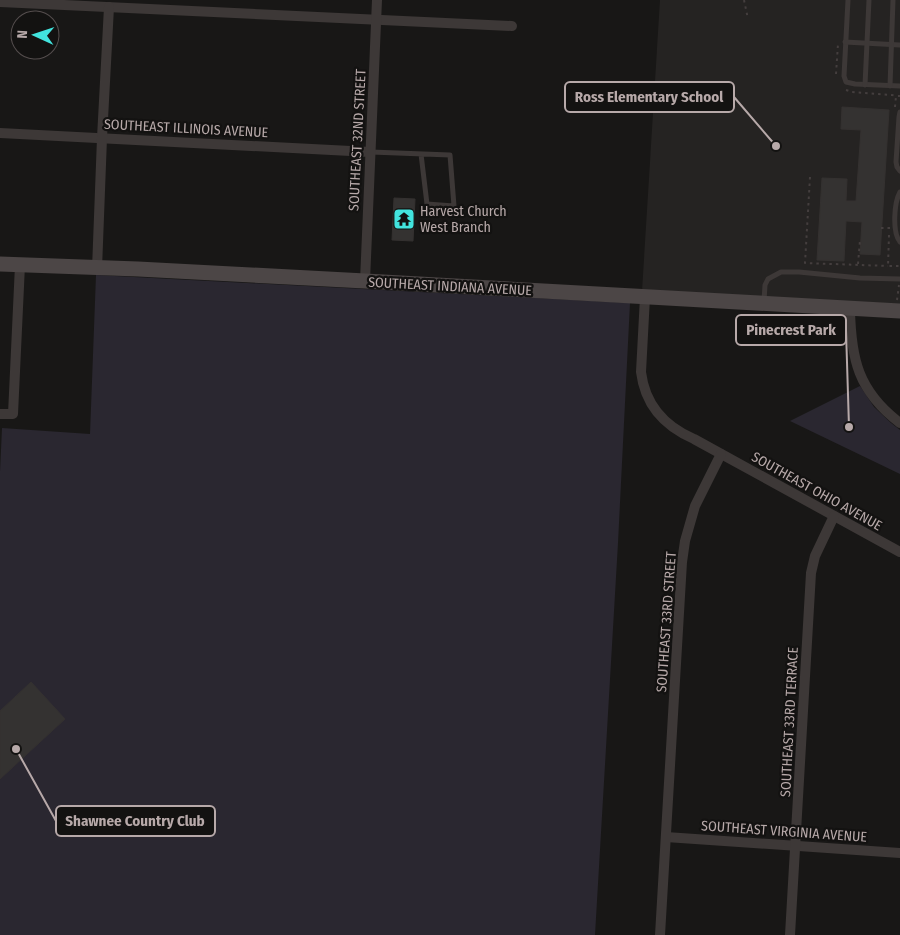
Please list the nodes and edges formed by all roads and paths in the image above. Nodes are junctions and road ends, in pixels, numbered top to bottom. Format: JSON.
{"nodes":[{"id":1,"x":377,"y":0,"type":"edge"},
{"id":2,"x":744,"y":0,"type":"edge"},
{"id":3,"x":848,"y":0,"type":"edge"},
{"id":4,"x":869,"y":0,"type":"edge"},
{"id":5,"x":893,"y":0,"type":"edge"},
{"id":6,"x":0,"y":2,"type":"edge"},
{"id":7,"x":109,"y":8,"type":"junction"},
{"id":8,"x":748,"y":19,"type":"dead end"},
{"id":9,"x":376,"y":20,"type":"junction"},
{"id":10,"x":512,"y":26,"type":"dead end"},
{"id":11,"x":845,"y":42,"type":"junction"},
{"id":12,"x":867,"y":43,"type":"junction"},
{"id":13,"x":892,"y":44,"type":"junction"},
{"id":14,"x":900,"y":45,"type":"edge"},
{"id":15,"x":865,"y":85,"type":"junction"},
{"id":16,"x":890,"y":86,"type":"junction"},
{"id":17,"x":900,"y":86,"type":"edge"},
{"id":18,"x":900,"y":112,"type":"edge"},
{"id":19,"x":0,"y":133,"type":"edge"},
{"id":20,"x":102,"y":138,"type":"junction"},
{"id":21,"x":370,"y":152,"type":"junction"},
{"id":22,"x":421,"y":154,"type":"junction"},
{"id":23,"x":900,"y":171,"type":"edge"},
{"id":24,"x":810,"y":177,"type":"dead end"},
{"id":25,"x":900,"y":192,"type":"edge"},
{"id":26,"x":882,"y":228,"type":"dead end"},
{"id":27,"x":890,"y":228,"type":"dead end"},
{"id":28,"x":860,"y":240,"type":"dead end"},
{"id":29,"x":900,"y":242,"type":"edge"},
{"id":30,"x":0,"y":264,"type":"edge"},
{"id":31,"x":858,"y":264,"type":"junction"},
{"id":32,"x":20,"y":265,"type":"junction"},
{"id":33,"x":888,"y":266,"type":"dead end"},
{"id":34,"x":97,"y":269,"type":"junction"},
{"id":35,"x":900,"y":279,"type":"edge"},
{"id":36,"x":365,"y":281,"type":"junction"},
{"id":37,"x":900,"y":284,"type":"edge"},
{"id":38,"x":645,"y":297,"type":"junction"},
{"id":39,"x":763,"y":304,"type":"junction"},
{"id":40,"x":899,"y":306,"type":"edge"},
{"id":41,"x":850,"y":309,"type":"junction"},
{"id":42,"x":0,"y":414,"type":"edge"},
{"id":43,"x":900,"y":423,"type":"edge"},
{"id":44,"x":721,"y":454,"type":"junction"},
{"id":45,"x":834,"y":516,"type":"junction"},
{"id":46,"x":900,"y":552,"type":"edge"},
{"id":47,"x":666,"y":837,"type":"junction"},
{"id":48,"x":795,"y":845,"type":"junction"},
{"id":49,"x":900,"y":853,"type":"edge"},
{"id":50,"x":660,"y":935,"type":"edge"},
{"id":51,"x":790,"y":935,"type":"edge"}],
"edges":[{"from":1,"to":9,"type":"street","name":"SOUTHEAST 32ND STREET"},
{"from":2,"to":8,"type":"path"},
{"from":3,"to":11,"type":"lane"},
{"from":4,"to":12,"type":"lane"},
{"from":5,"to":13,"type":"lane"},
{"from":6,"to":7,"type":"street"},
{"from":7,"to":9,"type":"street"},
{"from":7,"to":20,"type":"street"},
{"from":9,"to":10,"type":"street"},
{"from":9,"to":21,"type":"street","name":"SOUTHEAST 32ND STREET"},
{"from":11,"to":12,"type":"lane"},
{"from":11,"to":15,"type":"lane"},
{"from":12,"to":13,"type":"lane"},
{"from":12,"to":15,"type":"lane"},
{"from":13,"to":14,"type":"lane"},
{"from":13,"to":16,"type":"lane"},
{"from":15,"to":16,"type":"lane"},
{"from":16,"to":17,"type":"lane"},
{"from":18,"to":23,"type":"lane"},
{"from":19,"to":20,"type":"street","name":"SOUTHEAST ILLINOIS AVENUE"},
{"from":20,"to":21,"type":"street","name":"SOUTHEAST ILLINOIS AVENUE"},
{"from":20,"to":34,"type":"street"},
{"from":21,"to":22,"type":"lane"},
{"from":21,"to":36,"type":"street","name":"SOUTHEAST 32ND STREET"},
{"from":22,"to":22,"type":"lane"},
{"from":24,"to":31,"type":"path"},
{"from":25,"to":29,"type":"lane"},
{"from":26,"to":27,"type":"path"},
{"from":28,"to":31,"type":"path"},
{"from":30,"to":32,"type":"street","name":"SOUTHEAST INDIANA AVENUE"},
{"from":31,"to":33,"type":"path"},
{"from":32,"to":34,"type":"street","name":"SOUTHEAST INDIANA AVENUE"},
{"from":32,"to":42,"type":"street"},
{"from":34,"to":36,"type":"street","name":"SOUTHEAST INDIANA AVENUE"},
{"from":35,"to":39,"type":"lane"},
{"from":36,"to":38,"type":"street","name":"SOUTHEAST INDIANA AVENUE"},
{"from":37,"to":40,"type":"path"},
{"from":38,"to":39,"type":"street","name":"SOUTHEAST INDIANA AVENUE"},
{"from":38,"to":44,"type":"street"},
{"from":39,"to":41,"type":"street","name":"SOUTHEAST INDIANA AVENUE"},
{"from":40,"to":41,"type":"street","name":"SOUTHEAST INDIANA AVENUE"},
{"from":41,"to":43,"type":"street"},
{"from":44,"to":45,"type":"street","name":"SOUTHEAST OHIO AVENUE"},
{"from":44,"to":47,"type":"street","name":"SOUTHEAST 33RD STREET"},
{"from":45,"to":46,"type":"street","name":"SOUTHEAST OHIO AVENUE"},
{"from":45,"to":48,"type":"street","name":"SOUTHEAST 33RD TERRACE"},
{"from":47,"to":48,"type":"street","name":"SOUTHEAST VIRGINIA AVENUE"},
{"from":47,"to":50,"type":"street","name":"SOUTHEAST 33RD STREET"},
{"from":48,"to":49,"type":"street","name":"SOUTHEAST VIRGINIA AVENUE"},
{"from":48,"to":51,"type":"street","name":"SOUTHEAST 33RD TERRACE"}]}
